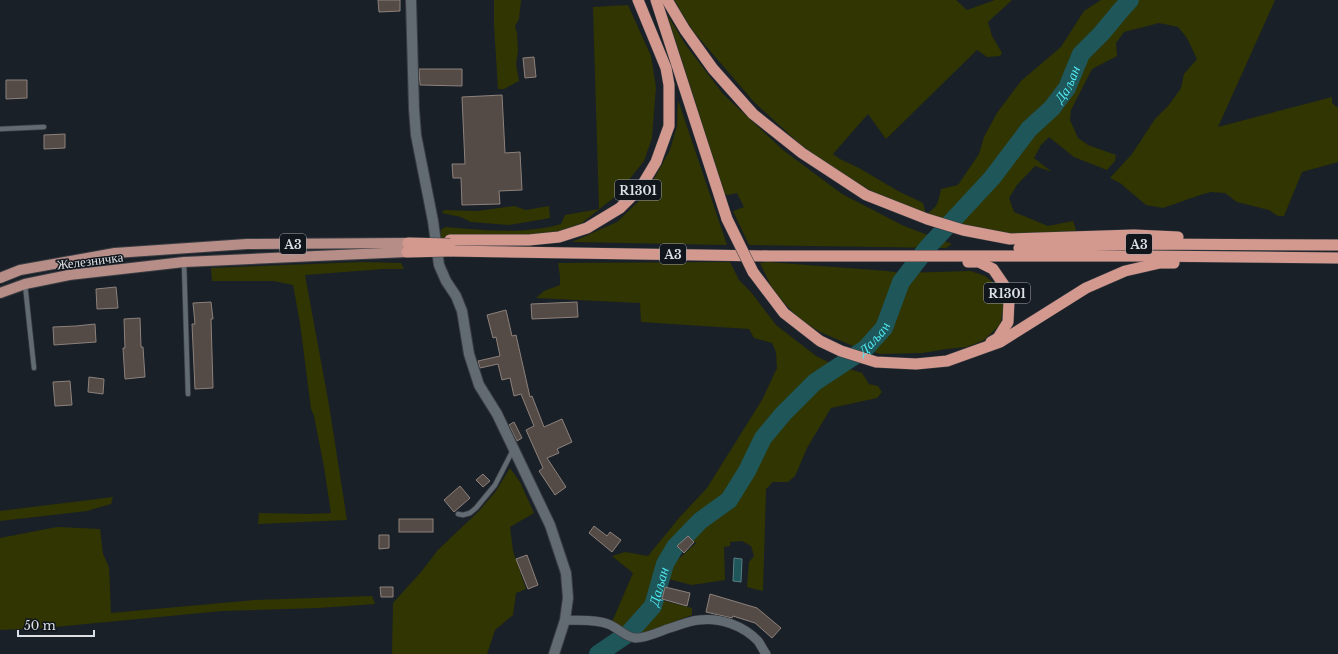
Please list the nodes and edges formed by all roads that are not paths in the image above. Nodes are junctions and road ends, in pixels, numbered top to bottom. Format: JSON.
{"nodes":[{"id":1,"x":411,"y":0,"type":"edge"},
{"id":2,"x":638,"y":0,"type":"edge"},
{"id":3,"x":645,"y":0,"type":"edge"},
{"id":4,"x":656,"y":0,"type":"edge"},
{"id":5,"x":667,"y":0,"type":"edge"},
{"id":6,"x":44,"y":127,"type":"dead end"},
{"id":7,"x":0,"y":128,"type":"edge"},
{"id":8,"x":704,"y":148,"type":"junction"},
{"id":9,"x":450,"y":245,"type":"junction"},
{"id":10,"x":1338,"y":245,"type":"edge"},
{"id":11,"x":407,"y":247,"type":"junction"},
{"id":12,"x":896,"y":255,"type":"junction"},
{"id":13,"x":942,"y":255,"type":"junction"},
{"id":14,"x":1338,"y":258,"type":"edge"},
{"id":15,"x":184,"y":262,"type":"junction"},
{"id":16,"x":0,"y":278,"type":"edge"},
{"id":17,"x":25,"y":284,"type":"junction"},
{"id":18,"x":0,"y":293,"type":"edge"},
{"id":19,"x":971,"y":353,"type":"junction"},
{"id":20,"x":34,"y":368,"type":"dead end"},
{"id":21,"x":188,"y":394,"type":"dead end"},
{"id":22,"x":513,"y":449,"type":"junction"},
{"id":23,"x":458,"y":514,"type":"dead end"},
{"id":24,"x":565,"y":620,"type":"junction"},
{"id":25,"x":554,"y":654,"type":"edge"},
{"id":26,"x":766,"y":654,"type":"edge"}],
"edges":[{"from":1,"to":22,"type":"street"},
{"from":2,"to":9,"type":"highway","number":"R1301"},
{"from":3,"to":8,"type":"highway","number":"R1301"},
{"from":4,"to":8,"type":"highway","number":"R1301"},
{"from":5,"to":10,"type":"highway"},
{"from":6,"to":7,"type":"lane"},
{"from":8,"to":19,"type":"highway","number":"R1301","bridge":true},
{"from":9,"to":11,"type":"highway","number":"A3","bridge":true},
{"from":9,"to":12,"type":"highway","number":"A3"},
{"from":9,"to":12,"type":"highway","number":"A3"},
{"from":10,"to":13,"type":"highway","number":"A3"},
{"from":11,"to":15,"type":"main road","number":"A3"},
{"from":11,"to":16,"type":"main road","name":"Железничка","number":"A3"},
{"from":12,"to":13,"type":"highway","number":"A3"},
{"from":13,"to":14,"type":"highway","number":"A3"},
{"from":13,"to":19,"type":"highway","number":"R1301"},
{"from":14,"to":19,"type":"highway","number":"R1301"},
{"from":15,"to":17,"type":"main road","name":"Железничка","number":"A3"},
{"from":15,"to":21,"type":"lane"},
{"from":17,"to":18,"type":"main road","name":"Железничка","number":"A3"},
{"from":17,"to":20,"type":"lane"},
{"from":22,"to":23,"type":"lane"},
{"from":22,"to":24,"type":"street"},
{"from":24,"to":25,"type":"street"},
{"from":24,"to":26,"type":"street"}]}
